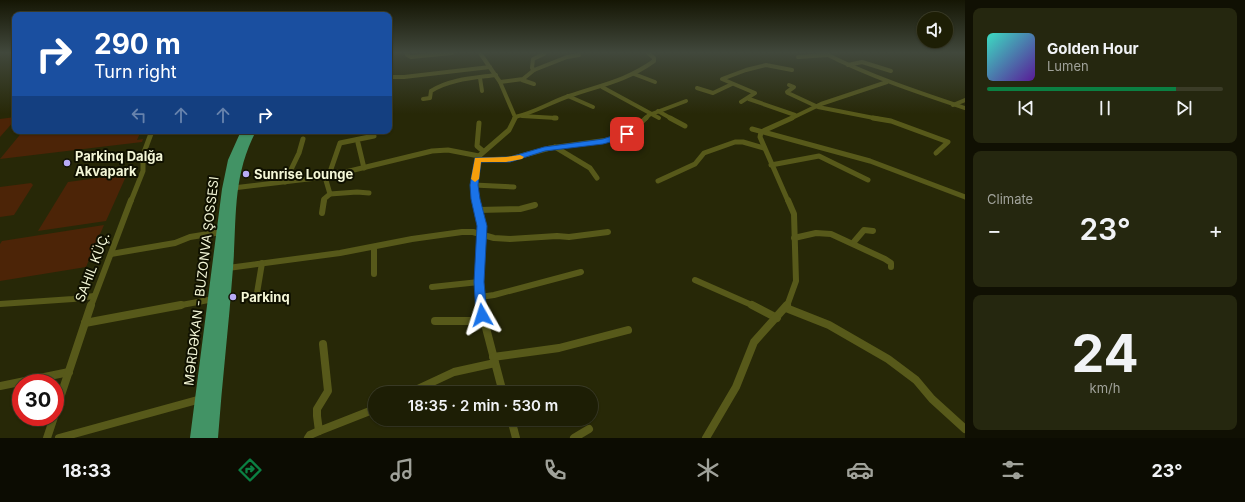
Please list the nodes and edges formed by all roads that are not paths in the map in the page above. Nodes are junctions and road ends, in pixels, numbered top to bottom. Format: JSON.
{"nodes":[{"id":1,"x":432,"y":73,"type":"edge"},
{"id":2,"x":530,"y":73,"type":"edge"},
{"id":3,"x":738,"y":73,"type":"edge"},
{"id":4,"x":867,"y":73,"type":"edge"},
{"id":5,"x":634,"y":74,"type":"joint"},
{"id":6,"x":496,"y":76,"type":"joint"},
{"id":7,"x":392,"y":77,"type":"edge"},
{"id":8,"x":480,"y":78,"type":"junction"},
{"id":9,"x":522,"y":80,"type":"junction"},
{"id":10,"x":500,"y":82,"type":"junction"},
{"id":11,"x":655,"y":82,"type":"dead end"},
{"id":12,"x":887,"y":82,"type":"junction"},
{"id":13,"x":534,"y":84,"type":"dead end"},
{"id":14,"x":732,"y":84,"type":"junction"},
{"id":15,"x":789,"y":85,"type":"dead end"},
{"id":16,"x":602,"y":87,"type":"junction"},
{"id":17,"x":697,"y":88,"type":"dead end"},
{"id":18,"x":482,"y":91,"type":"dead end"},
{"id":19,"x":568,"y":96,"type":"junction"},
{"id":20,"x":749,"y":98,"type":"junction"},
{"id":21,"x":423,"y":99,"type":"dead end"},
{"id":22,"x":965,"y":100,"type":"edge"},
{"id":23,"x":686,"y":101,"type":"dead end"},
{"id":24,"x":741,"y":102,"type":"dead end"},
{"id":25,"x":953,"y":105,"type":"junction"},
{"id":26,"x":593,"y":107,"type":"dead end"},
{"id":27,"x":816,"y":107,"type":"junction"},
{"id":28,"x":965,"y":108,"type":"edge"},
{"id":29,"x":658,"y":111,"type":"junction"},
{"id":30,"x":651,"y":114,"type":"junction"},
{"id":31,"x":795,"y":115,"type":"junction"},
{"id":32,"x":519,"y":116,"type":"junction"},
{"id":33,"x":556,"y":118,"type":"dead end"},
{"id":34,"x":659,"y":118,"type":"dead end"},
{"id":35,"x":479,"y":123,"type":"dead end"},
{"id":36,"x":685,"y":126,"type":"dead end"},
{"id":37,"x":752,"y":129,"type":"dead end"},
{"id":38,"x":630,"y":132,"type":"junction"},
{"id":39,"x":761,"y":132,"type":"junction"},
{"id":40,"x":151,"y":134,"type":"edge"},
{"id":41,"x":247,"y":134,"type":"edge"},
{"id":42,"x":248,"y":134,"type":"edge"},
{"id":43,"x":374,"y":136,"type":"dead end"},
{"id":44,"x":639,"y":136,"type":"dead end"},
{"id":45,"x":303,"y":139,"type":"dead end"},
{"id":46,"x":358,"y":143,"type":"dead end"},
{"id":47,"x":555,"y":147,"type":"junction"},
{"id":48,"x":764,"y":148,"type":"junction"},
{"id":49,"x":936,"y":153,"type":"dead end"},
{"id":50,"x":480,"y":156,"type":"junction"},
{"id":51,"x":771,"y":165,"type":"junction"},
{"id":52,"x":364,"y":168,"type":"junction"},
{"id":53,"x":333,"y":175,"type":"junction"},
{"id":54,"x":325,"y":177,"type":"junction"},
{"id":55,"x":597,"y":178,"type":"dead end"},
{"id":56,"x":868,"y":180,"type":"dead end"},
{"id":57,"x":658,"y":181,"type":"dead end"},
{"id":58,"x":285,"y":182,"type":"junction"},
{"id":59,"x":474,"y":185,"type":"junction"},
{"id":60,"x":514,"y":187,"type":"dead end"},
{"id":61,"x":234,"y":188,"type":"junction"},
{"id":62,"x":368,"y":193,"type":"dead end"},
{"id":63,"x":330,"y":194,"type":"junction"},
{"id":64,"x":965,"y":197,"type":"edge"},
{"id":65,"x":535,"y":205,"type":"dead end"},
{"id":66,"x":478,"y":210,"type":"junction"},
{"id":67,"x":322,"y":213,"type":"dead end"},
{"id":68,"x":873,"y":231,"type":"dead end"},
{"id":69,"x":221,"y":232,"type":"junction"},
{"id":70,"x":608,"y":232,"type":"dead end"},
{"id":71,"x":482,"y":235,"type":"junction"},
{"id":72,"x":794,"y":238,"type":"junction"},
{"id":73,"x":853,"y":243,"type":"junction"},
{"id":74,"x":374,"y":247,"type":"junction"},
{"id":75,"x":111,"y":254,"type":"junction"},
{"id":76,"x":262,"y":264,"type":"junction"},
{"id":77,"x":891,"y":267,"type":"dead end"},
{"id":78,"x":228,"y":268,"type":"junction"},
{"id":79,"x":581,"y":272,"type":"dead end"},
{"id":80,"x":374,"y":274,"type":"dead end"},
{"id":81,"x":695,"y":280,"type":"dead end"},
{"id":82,"x":479,"y":282,"type":"junction"},
{"id":83,"x":432,"y":288,"type":"dead end"},
{"id":84,"x":94,"y":296,"type":"junction"},
{"id":85,"x":480,"y":297,"type":"junction"},
{"id":86,"x":214,"y":299,"type":"junction"},
{"id":87,"x":256,"y":299,"type":"dead end"},
{"id":88,"x":0,"y":304,"type":"edge"},
{"id":89,"x":786,"y":308,"type":"junction"},
{"id":90,"x":777,"y":318,"type":"junction"},
{"id":91,"x":435,"y":321,"type":"dead end"},
{"id":92,"x":483,"y":321,"type":"junction"},
{"id":93,"x":85,"y":323,"type":"junction"},
{"id":94,"x":628,"y":330,"type":"dead end"},
{"id":95,"x":323,"y":344,"type":"dead end"},
{"id":96,"x":494,"y":360,"type":"junction"},
{"id":97,"x":69,"y":372,"type":"junction"},
{"id":98,"x":0,"y":386,"type":"edge"},
{"id":99,"x":424,"y":386,"type":"edge"},
{"id":100,"x":501,"y":386,"type":"edge"},
{"id":101,"x":64,"y":387,"type":"edge"},
{"id":102,"x":201,"y":399,"type":"junction"},
{"id":103,"x":368,"y":412,"type":"edge"},
{"id":104,"x":51,"y":426,"type":"edge"},
{"id":105,"x":513,"y":426,"type":"edge"},
{"id":106,"x":589,"y":429,"type":"dead end"},
{"id":107,"x":965,"y":429,"type":"edge"},
{"id":108,"x":319,"y":431,"type":"junction"},
{"id":109,"x":47,"y":438,"type":"edge"},
{"id":110,"x":60,"y":438,"type":"edge"},
{"id":111,"x":197,"y":438,"type":"edge"},
{"id":112,"x":211,"y":438,"type":"edge"},
{"id":113,"x":308,"y":438,"type":"edge"},
{"id":114,"x":516,"y":438,"type":"edge"},
{"id":115,"x":574,"y":438,"type":"edge"},
{"id":116,"x":706,"y":438,"type":"edge"}],
"edges":[{"from":1,"to":7,"type":"street"},
{"from":2,"to":9,"type":"street"},
{"from":3,"to":14,"type":"street"},
{"from":4,"to":12,"type":"street"},
{"from":5,"to":11,"type":"street"},
{"from":5,"to":16,"type":"street"},
{"from":6,"to":8,"type":"street"},
{"from":6,"to":10,"type":"street"},
{"from":8,"to":18,"type":"street"},
{"from":8,"to":21,"type":"street"},
{"from":9,"to":10,"type":"street"},
{"from":9,"to":13,"type":"street"},
{"from":10,"to":32,"type":"street"},
{"from":12,"to":25,"type":"street"},
{"from":12,"to":27,"type":"street"},
{"from":14,"to":17,"type":"street"},
{"from":14,"to":20,"type":"street"},
{"from":15,"to":27,"type":"street"},
{"from":16,"to":19,"type":"street"},
{"from":16,"to":30,"type":"street"},
{"from":19,"to":26,"type":"street"},
{"from":19,"to":32,"type":"street"},
{"from":20,"to":24,"type":"street"},
{"from":20,"to":31,"type":"street"},
{"from":22,"to":25,"type":"street"},
{"from":23,"to":29,"type":"street"},
{"from":25,"to":28,"type":"street"},
{"from":27,"to":31,"type":"street"},
{"from":27,"to":49,"type":"street"},
{"from":29,"to":30,"type":"street"},
{"from":29,"to":36,"type":"street"},
{"from":30,"to":34,"type":"street"},
{"from":30,"to":38,"type":"street"},
{"from":31,"to":39,"type":"street"},
{"from":32,"to":33,"type":"street"},
{"from":32,"to":50,"type":"street"},
{"from":35,"to":50,"type":"street"},
{"from":37,"to":39,"type":"street"},
{"from":38,"to":44,"type":"street"},
{"from":38,"to":47,"type":"street"},
{"from":39,"to":48,"type":"street"},
{"from":39,"to":64,"type":"street"},
{"from":40,"to":75,"type":"street","name":"SAHIL KÜÇ."},
{"from":41,"to":69,"type":"main road","name":"MƏRDƏKAN - BUZONVA ŞOSSESI"},
{"from":42,"to":61,"type":"main road"},
{"from":43,"to":53,"type":"street"},
{"from":45,"to":58,"type":"street"},
{"from":46,"to":52,"type":"street"},
{"from":47,"to":50,"type":"street"},
{"from":47,"to":55,"type":"street"},
{"from":48,"to":51,"type":"street"},
{"from":48,"to":57,"type":"street"},
{"from":50,"to":52,"type":"street"},
{"from":50,"to":59,"type":"street"},
{"from":51,"to":56,"type":"street"},
{"from":51,"to":72,"type":"street"},
{"from":52,"to":53,"type":"street"},
{"from":53,"to":54,"type":"street"},
{"from":54,"to":58,"type":"street"},
{"from":54,"to":63,"type":"street"},
{"from":58,"to":61,"type":"street"},
{"from":59,"to":60,"type":"street"},
{"from":59,"to":66,"type":"street"},
{"from":61,"to":78,"type":"main road"},
{"from":62,"to":63,"type":"street"},
{"from":63,"to":67,"type":"street"},
{"from":65,"to":66,"type":"street"},
{"from":66,"to":71,"type":"street"},
{"from":68,"to":73,"type":"street"},
{"from":69,"to":75,"type":"street"},
{"from":69,"to":86,"type":"main road","name":"MƏRDƏKAN - BUZONVA ŞOSSESI"},
{"from":70,"to":71,"type":"street"},
{"from":71,"to":74,"type":"street"},
{"from":71,"to":82,"type":"street"},
{"from":72,"to":73,"type":"street"},
{"from":72,"to":89,"type":"street"},
{"from":73,"to":77,"type":"street"},
{"from":74,"to":76,"type":"street"},
{"from":74,"to":80,"type":"street"},
{"from":75,"to":84,"type":"street","name":"SAHIL KÜÇ."},
{"from":76,"to":78,"type":"street"},
{"from":76,"to":87,"type":"street"},
{"from":78,"to":112,"type":"main road"},
{"from":79,"to":85,"type":"street"},
{"from":81,"to":90,"type":"street"},
{"from":82,"to":83,"type":"street"},
{"from":82,"to":85,"type":"street"},
{"from":84,"to":88,"type":"street"},
{"from":84,"to":93,"type":"street","name":"SAHIL KÜÇ."},
{"from":85,"to":92,"type":"street"},
{"from":86,"to":93,"type":"street"},
{"from":86,"to":102,"type":"main road","name":"MƏRDƏKAN - BUZONVA ŞOSSESI"},
{"from":89,"to":90,"type":"street"},
{"from":89,"to":107,"type":"street"},
{"from":90,"to":116,"type":"street"},
{"from":91,"to":92,"type":"street"},
{"from":92,"to":96,"type":"street"},
{"from":93,"to":97,"type":"street","name":"SAHIL KÜÇ."},
{"from":94,"to":96,"type":"street"},
{"from":95,"to":108,"type":"street"},
{"from":96,"to":99,"type":"street"},
{"from":96,"to":100,"type":"street"},
{"from":97,"to":98,"type":"street"},
{"from":97,"to":101,"type":"street","name":"SAHIL KÜÇ."},
{"from":102,"to":110,"type":"street"},
{"from":102,"to":111,"type":"main road","name":"MƏRDƏKAN - BUZONVA ŞOSSESI"},
{"from":103,"to":108,"type":"street"},
{"from":104,"to":109,"type":"street"},
{"from":105,"to":114,"type":"street"},
{"from":106,"to":115,"type":"street"},
{"from":108,"to":113,"type":"street"}]}
